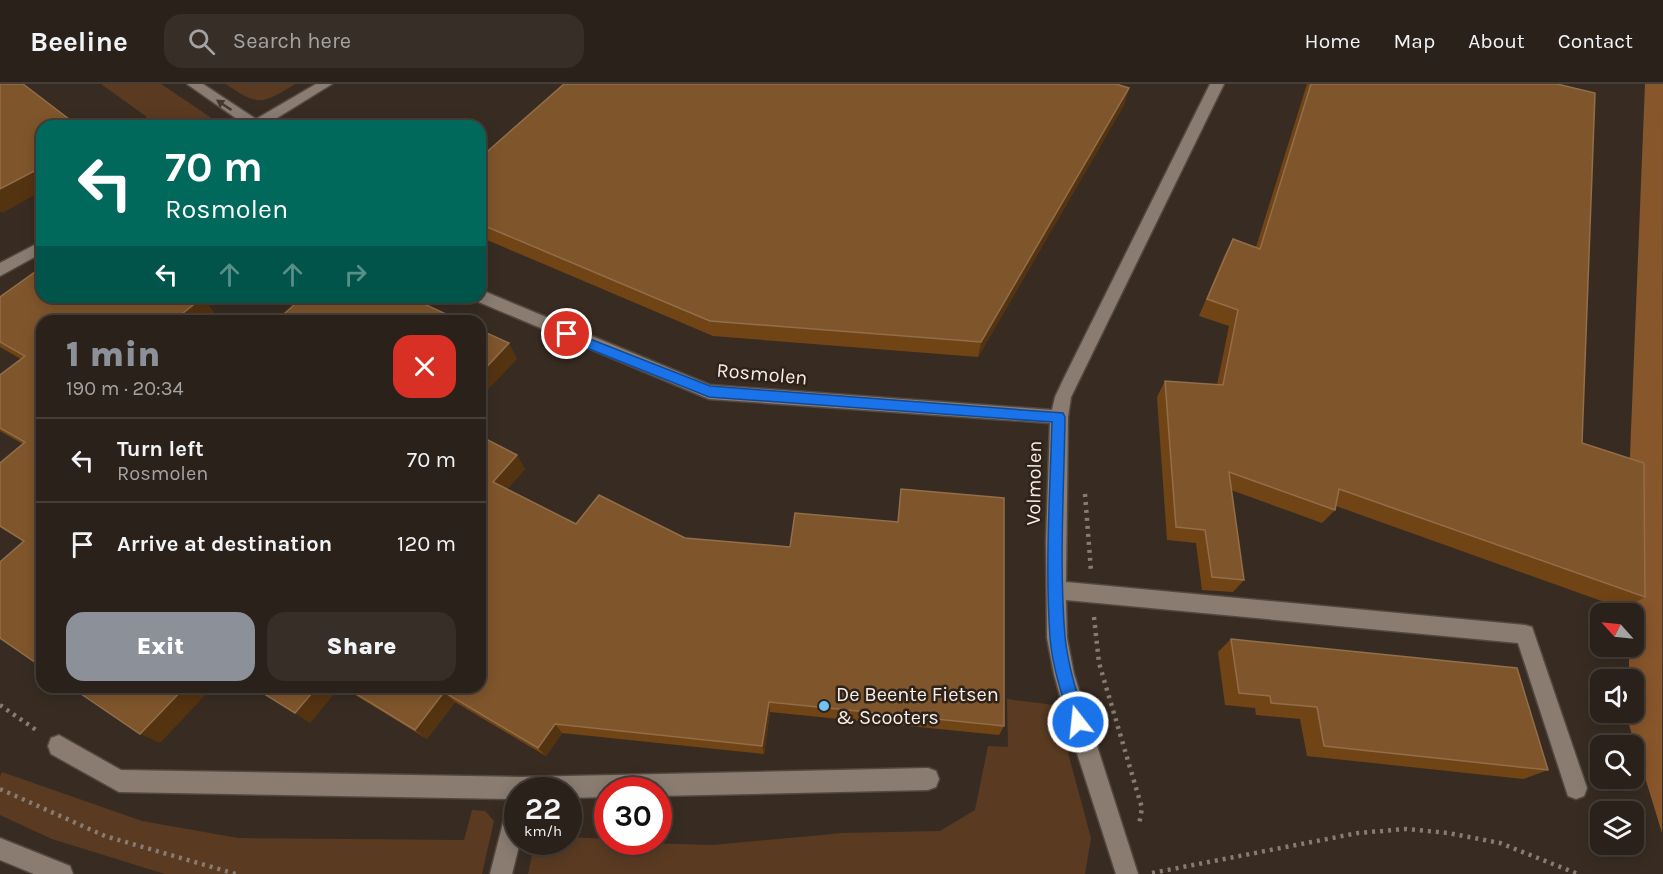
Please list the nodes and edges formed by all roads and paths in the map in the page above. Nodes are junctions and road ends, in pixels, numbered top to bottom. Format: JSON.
{"nodes":[{"id":1,"x":194,"y":84,"type":"edge"},
{"id":2,"x":325,"y":84,"type":"edge"},
{"id":3,"x":1217,"y":84,"type":"edge"},
{"id":4,"x":245,"y":120,"type":"edge"},
{"id":5,"x":264,"y":120,"type":"edge"},
{"id":6,"x":36,"y":249,"type":"edge"},
{"id":7,"x":0,"y":270,"type":"edge"},
{"id":8,"x":486,"y":299,"type":"edge"},
{"id":9,"x":1059,"y":417,"type":"junction"},
{"id":10,"x":1085,"y":490,"type":"dead end"},
{"id":11,"x":1055,"y":591,"type":"junction"},
{"id":12,"x":1092,"y":594,"type":"junction"},
{"id":13,"x":0,"y":705,"type":"edge"},
{"id":14,"x":59,"y":746,"type":"joint"},
{"id":15,"x":928,"y":779,"type":"dead end"},
{"id":16,"x":1576,"y":788,"type":"dead end"},
{"id":17,"x":0,"y":789,"type":"edge"},
{"id":18,"x":582,"y":792,"type":"edge"},
{"id":19,"x":504,"y":794,"type":"edge"},
{"id":20,"x":1138,"y":830,"type":"dead end"},
{"id":21,"x":0,"y":849,"type":"edge"},
{"id":22,"x":506,"y":855,"type":"edge"},
{"id":23,"x":62,"y":874,"type":"edge"},
{"id":24,"x":236,"y":874,"type":"edge"},
{"id":25,"x":501,"y":874,"type":"edge"},
{"id":26,"x":1127,"y":874,"type":"edge"},
{"id":27,"x":1147,"y":874,"type":"edge"},
{"id":28,"x":1578,"y":874,"type":"edge"}],
"edges":[{"from":4,"to":1,"type":"street","one_way":true},
{"from":2,"to":5,"type":"street"},
{"from":3,"to":9,"type":"street","name":"Volmolen"},
{"from":6,"to":7,"type":"street"},
{"from":8,"to":9,"type":"street","name":"Rosmolen"},
{"from":9,"to":11,"type":"street","name":"Volmolen"},
{"from":10,"to":12,"type":"path"},
{"from":11,"to":12,"type":"street"},
{"from":11,"to":26,"type":"street","name":"Volmolen"},
{"from":12,"to":16,"type":"street"},
{"from":12,"to":20,"type":"path"},
{"from":13,"to":14,"type":"path"},
{"from":14,"to":19,"type":"street"},
{"from":15,"to":18,"type":"street"},
{"from":17,"to":24,"type":"path"},
{"from":21,"to":23,"type":"street"},
{"from":22,"to":25,"type":"street"},
{"from":27,"to":28,"type":"path"}]}
